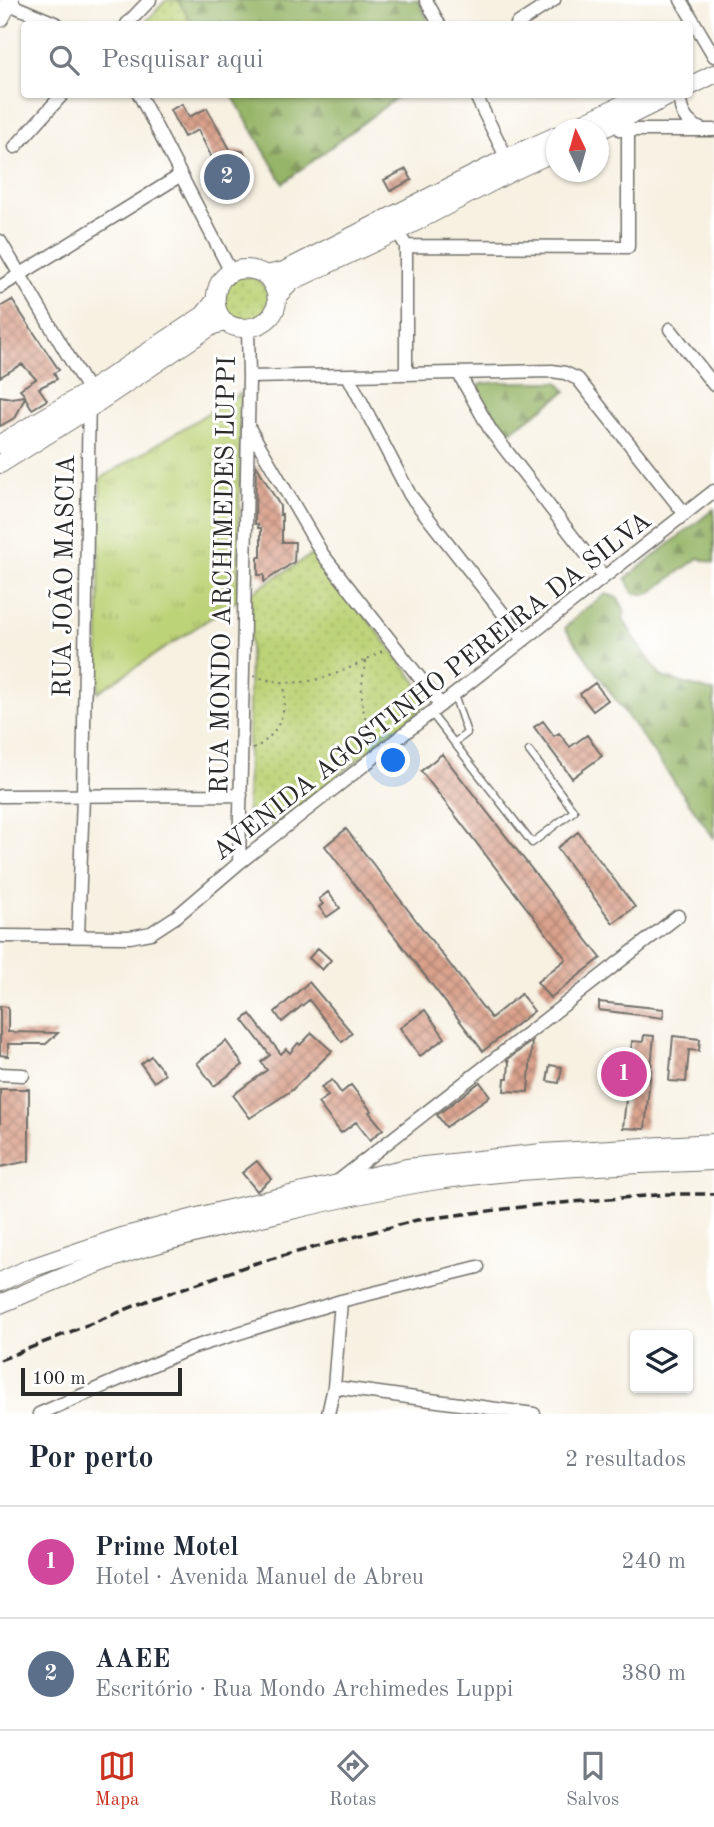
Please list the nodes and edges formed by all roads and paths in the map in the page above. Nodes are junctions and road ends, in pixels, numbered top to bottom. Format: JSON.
{"nodes":[{"id":1,"x":150,"y":0,"type":"edge"},
{"id":2,"x":426,"y":0,"type":"edge"},
{"id":3,"x":554,"y":0,"type":"edge"},
{"id":4,"x":681,"y":0,"type":"edge"},
{"id":5,"x":6,"y":7,"type":"edge"},
{"id":6,"x":48,"y":21,"type":"edge"},
{"id":7,"x":130,"y":21,"type":"edge"},
{"id":8,"x":437,"y":21,"type":"edge"},
{"id":9,"x":522,"y":21,"type":"edge"},
{"id":10,"x":714,"y":56,"type":"edge"},
{"id":11,"x":714,"y":62,"type":"edge"},
{"id":12,"x":693,"y":72,"type":"edge"},
{"id":13,"x":714,"y":74,"type":"edge"},
{"id":14,"x":693,"y":84,"type":"edge"},
{"id":15,"x":59,"y":98,"type":"edge"},
{"id":16,"x":141,"y":98,"type":"edge"},
{"id":17,"x":477,"y":98,"type":"edge"},
{"id":18,"x":637,"y":98,"type":"edge"},
{"id":19,"x":665,"y":98,"type":"edge"},
{"id":20,"x":680,"y":98,"type":"edge"},
{"id":21,"x":592,"y":119,"type":"edge"},
{"id":22,"x":609,"y":126,"type":"edge"},
{"id":23,"x":628,"y":130,"type":"junction"},
{"id":24,"x":710,"y":130,"type":"edge"},
{"id":25,"x":609,"y":131,"type":"edge"},
{"id":26,"x":546,"y":142,"type":"edge"},
{"id":27,"x":15,"y":147,"type":"dead end"},
{"id":28,"x":546,"y":153,"type":"edge"},
{"id":29,"x":510,"y":165,"type":"junction"},
{"id":30,"x":181,"y":175,"type":"junction"},
{"id":31,"x":402,"y":238,"type":"junction"},
{"id":32,"x":0,"y":241,"type":"edge"},
{"id":33,"x":231,"y":272,"type":"junction"},
{"id":34,"x":20,"y":274,"type":"junction"},
{"id":35,"x":266,"y":275,"type":"junction"},
{"id":36,"x":0,"y":287,"type":"edge"},
{"id":37,"x":277,"y":296,"type":"junction"},
{"id":38,"x":215,"y":301,"type":"junction"},
{"id":39,"x":226,"y":322,"type":"junction"},
{"id":40,"x":248,"y":329,"type":"junction"},
{"id":41,"x":670,"y":329,"type":"dead end"},
{"id":42,"x":406,"y":374,"type":"junction"},
{"id":43,"x":459,"y":374,"type":"junction"},
{"id":44,"x":348,"y":376,"type":"junction"},
{"id":45,"x":249,"y":377,"type":"junction"},
{"id":46,"x":714,"y":385,"type":"edge"},
{"id":47,"x":89,"y":391,"type":"junction"},
{"id":48,"x":89,"y":409,"type":"junction"},
{"id":49,"x":248,"y":426,"type":"junction"},
{"id":50,"x":0,"y":444,"type":"edge"},
{"id":51,"x":0,"y":464,"type":"edge"},
{"id":52,"x":714,"y":491,"type":"edge"},
{"id":53,"x":685,"y":513,"type":"junction"},
{"id":54,"x":604,"y":577,"type":"junction"},
{"id":55,"x":524,"y":640,"type":"junction"},
{"id":56,"x":394,"y":645,"type":"junction"},
{"id":57,"x":366,"y":660,"type":"junction"},
{"id":58,"x":243,"y":672,"type":"junction"},
{"id":59,"x":284,"y":683,"type":"junction"},
{"id":60,"x":454,"y":695,"type":"junction"},
{"id":61,"x":436,"y":709,"type":"junction"},
{"id":62,"x":454,"y":743,"type":"junction"},
{"id":63,"x":383,"y":751,"type":"junction"},
{"id":64,"x":529,"y":751,"type":"dead end"},
{"id":65,"x":242,"y":752,"type":"junction"},
{"id":66,"x":241,"y":794,"type":"junction"},
{"id":67,"x":0,"y":796,"type":"edge"},
{"id":68,"x":83,"y":796,"type":"junction"},
{"id":69,"x":239,"y":863,"type":"junction"},
{"id":70,"x":678,"y":916,"type":"dead end"},
{"id":71,"x":0,"y":936,"type":"edge"},
{"id":72,"x":79,"y":936,"type":"junction"},
{"id":73,"x":0,"y":1074,"type":"edge"},
{"id":74,"x":23,"y":1075,"type":"dead end"},
{"id":75,"x":714,"y":1143,"type":"edge"},
{"id":76,"x":714,"y":1161,"type":"edge"},
{"id":77,"x":334,"y":1185,"type":"junction"},
{"id":78,"x":478,"y":1267,"type":"dead end"},
{"id":79,"x":0,"y":1282,"type":"edge"},
{"id":80,"x":341,"y":1300,"type":"junction"},
{"id":81,"x":0,"y":1304,"type":"edge"},
{"id":82,"x":334,"y":1387,"type":"junction"},
{"id":83,"x":39,"y":1414,"type":"edge"},
{"id":84,"x":328,"y":1414,"type":"edge"},
{"id":85,"x":534,"y":1414,"type":"edge"}],
"edges":[{"from":1,"to":7,"type":"street"},
{"from":2,"to":8,"type":"street"},
{"from":3,"to":9,"type":"street"},
{"from":4,"to":10,"type":"street"},
{"from":5,"to":6,"type":"street"},
{"from":11,"to":12,"type":"street"},
{"from":13,"to":14,"type":"street"},
{"from":15,"to":27,"type":"street"},
{"from":16,"to":30,"type":"street"},
{"from":17,"to":29,"type":"street"},
{"from":18,"to":21,"type":"street"},
{"from":19,"to":22,"type":"street"},
{"from":20,"to":24,"type":"street"},
{"from":23,"to":24,"type":"street"},
{"from":23,"to":25,"type":"street"},
{"from":23,"to":31,"type":"street"},
{"from":26,"to":29,"type":"street"},
{"from":28,"to":29,"type":"street"},
{"from":29,"to":31,"type":"street"},
{"from":29,"to":35,"type":"street"},
{"from":30,"to":33,"type":"street"},
{"from":30,"to":34,"type":"street"},
{"from":31,"to":37,"type":"street"},
{"from":31,"to":42,"type":"street"},
{"from":32,"to":34,"type":"street"},
{"from":33,"to":35,"type":"street"},
{"from":33,"to":38,"type":"street"},
{"from":34,"to":36,"type":"street"},
{"from":34,"to":47,"type":"street"},
{"from":35,"to":37,"type":"street"},
{"from":37,"to":40,"type":"street"},
{"from":38,"to":39,"type":"street"},
{"from":38,"to":47,"type":"street"},
{"from":39,"to":40,"type":"street"},
{"from":39,"to":48,"type":"street"},
{"from":40,"to":45,"type":"street","name":"RUA MONDO ARCHIMEDES LUPPI"},
{"from":41,"to":46,"type":"street"},
{"from":42,"to":43,"type":"street"},
{"from":42,"to":44,"type":"street"},
{"from":43,"to":53,"type":"street"},
{"from":43,"to":54,"type":"street"},
{"from":44,"to":45,"type":"street"},
{"from":44,"to":55,"type":"street"},
{"from":45,"to":49,"type":"street","name":"RUA MONDO ARCHIMEDES LUPPI"},
{"from":47,"to":48,"type":"street","name":"RUA JOÃO MASCIA"},
{"from":47,"to":50,"type":"street"},
{"from":48,"to":51,"type":"street"},
{"from":48,"to":68,"type":"street","name":"RUA JOÃO MASCIA"},
{"from":49,"to":56,"type":"street"},
{"from":49,"to":58,"type":"street","name":"RUA MONDO ARCHIMEDES LUPPI"},
{"from":52,"to":53,"type":"street","name":"AVENIDA AGOSTINHO PEREIRA DA SILVA"},
{"from":53,"to":54,"type":"street","name":"AVENIDA AGOSTINHO PEREIRA DA SILVA"},
{"from":54,"to":55,"type":"street","name":"AVENIDA AGOSTINHO PEREIRA DA SILVA"},
{"from":55,"to":60,"type":"street","name":"AVENIDA AGOSTINHO PEREIRA DA SILVA"},
{"from":56,"to":57,"type":"path"},
{"from":56,"to":61,"type":"street"},
{"from":57,"to":59,"type":"path"},
{"from":57,"to":63,"type":"path"},
{"from":58,"to":59,"type":"path"},
{"from":58,"to":65,"type":"street","name":"RUA MONDO ARCHIMEDES LUPPI"},
{"from":59,"to":65,"type":"path"},
{"from":60,"to":61,"type":"street","name":"AVENIDA AGOSTINHO PEREIRA DA SILVA"},
{"from":60,"to":62,"type":"lane"},
{"from":61,"to":62,"type":"lane"},
{"from":61,"to":63,"type":"street","name":"AVENIDA AGOSTINHO PEREIRA DA SILVA"},
{"from":62,"to":64,"type":"lane"},
{"from":63,"to":69,"type":"street","name":"AVENIDA AGOSTINHO PEREIRA DA SILVA"},
{"from":65,"to":66,"type":"street","name":"RUA MONDO ARCHIMEDES LUPPI"},
{"from":66,"to":68,"type":"street"},
{"from":66,"to":69,"type":"street","name":"RUA MONDO ARCHIMEDES LUPPI"},
{"from":67,"to":68,"type":"street"},
{"from":68,"to":72,"type":"street","name":"RUA JOÃO MASCIA"},
{"from":69,"to":72,"type":"street","name":"AVENIDA AGOSTINHO PEREIRA DA SILVA"},
{"from":70,"to":77,"type":"street"},
{"from":71,"to":72,"type":"street","name":"AVENIDA AGOSTINHO PEREIRA DA SILVA"},
{"from":73,"to":74,"type":"street"},
{"from":75,"to":77,"type":"street"},
{"from":76,"to":81,"type":"street"},
{"from":77,"to":79,"type":"street"},
{"from":78,"to":80,"type":"street"},
{"from":80,"to":82,"type":"street"},
{"from":80,"to":83,"type":"street"},
{"from":82,"to":84,"type":"street"},
{"from":82,"to":85,"type":"street"}]}
